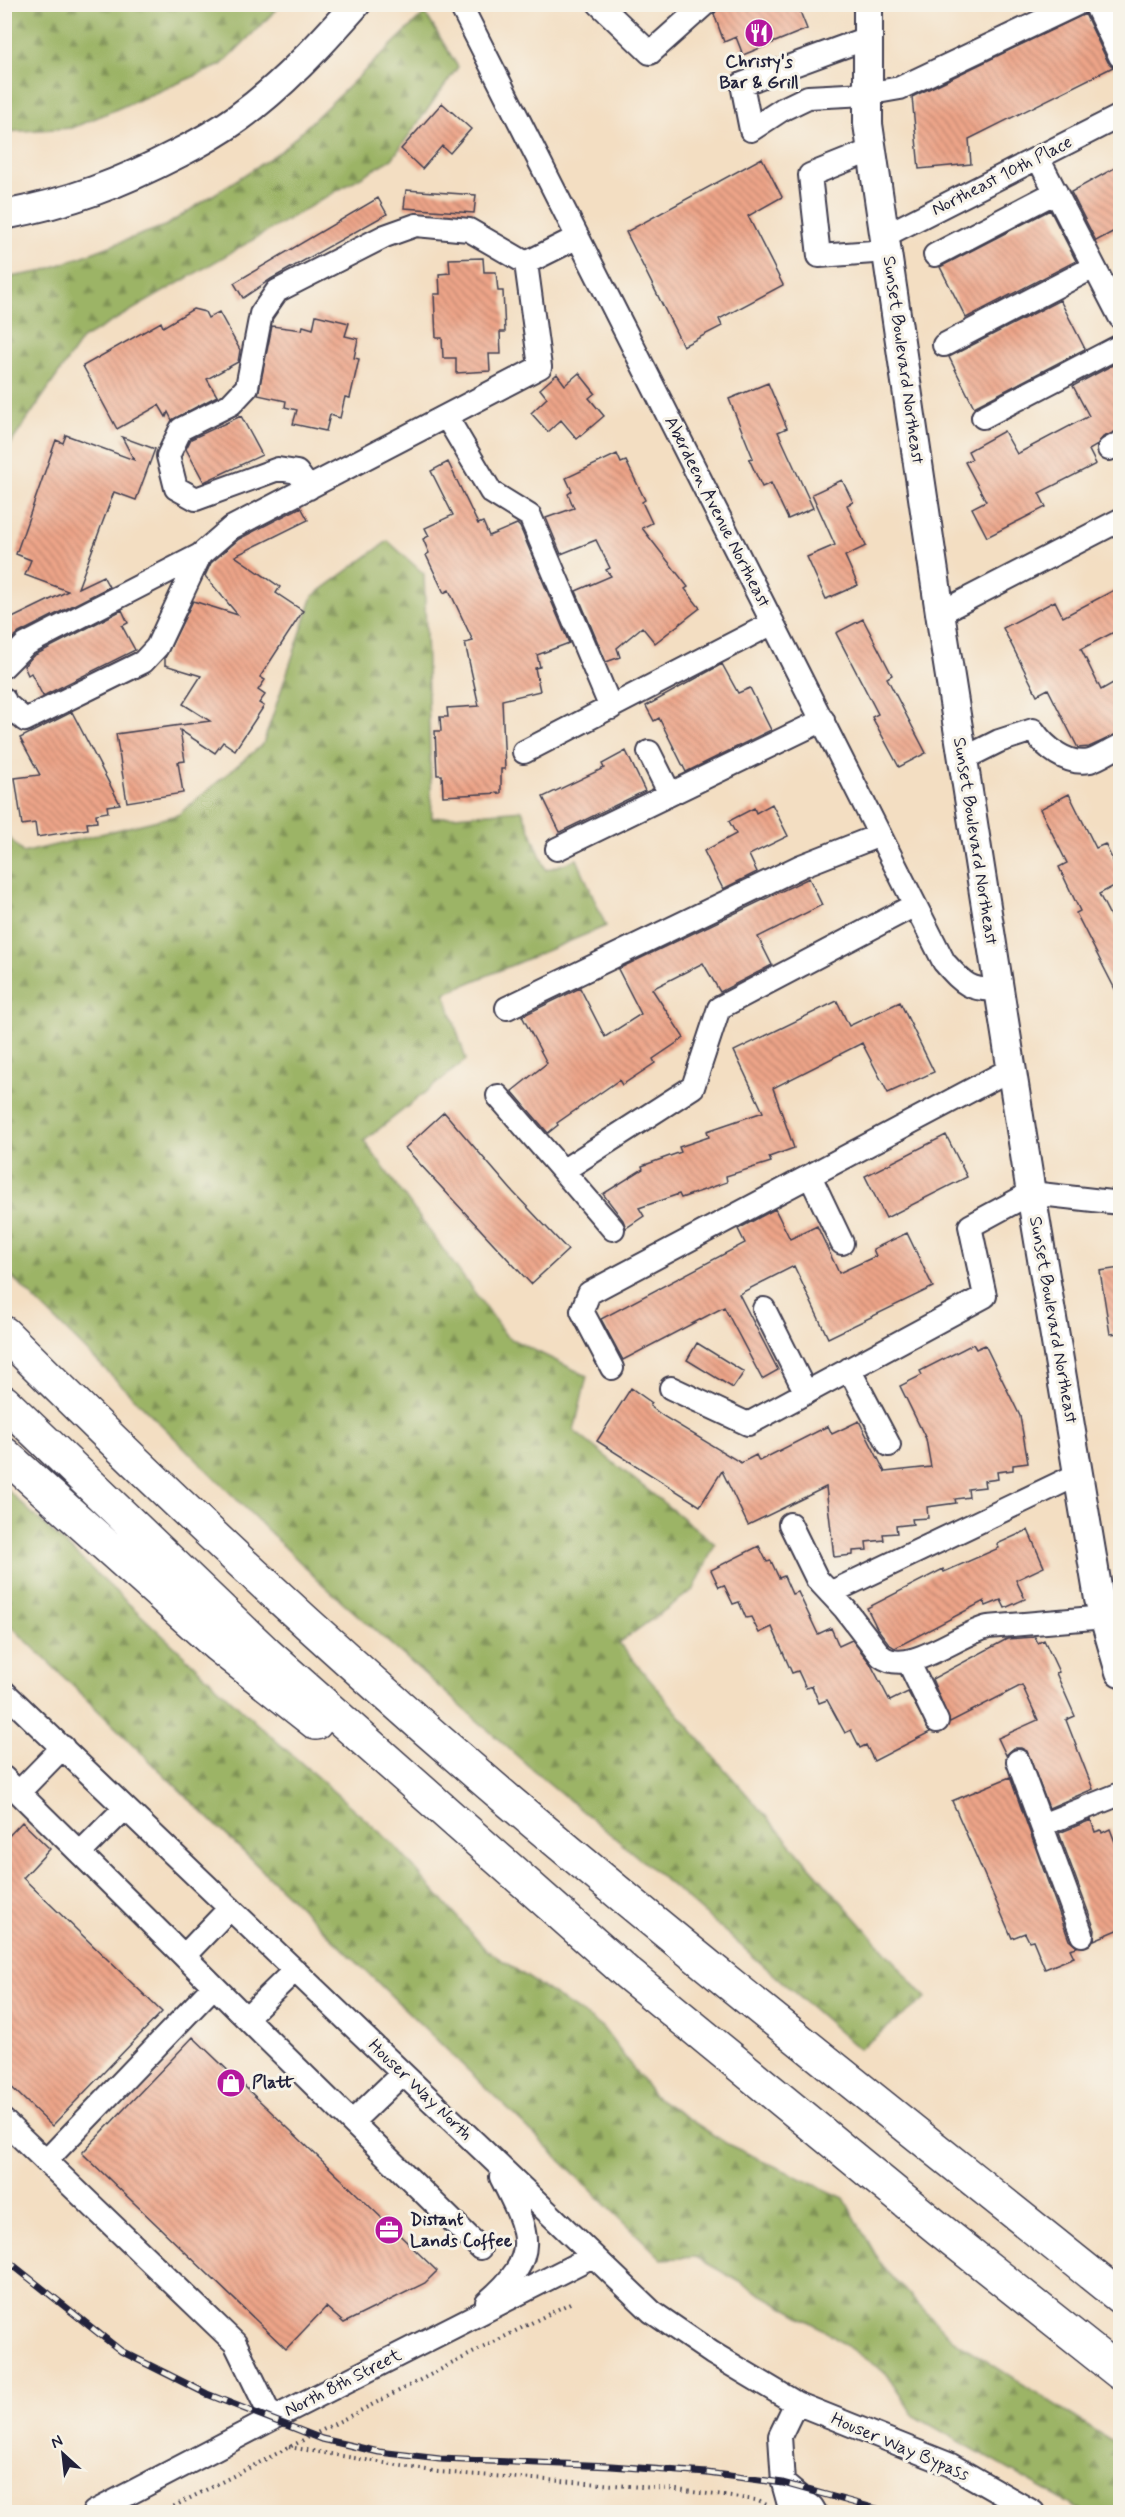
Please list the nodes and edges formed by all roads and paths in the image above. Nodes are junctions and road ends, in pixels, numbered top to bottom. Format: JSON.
{"nodes":[{"id":1,"x":356,"y":4,"type":"edge"},
{"id":2,"x":460,"y":4,"type":"edge"},
{"id":3,"x":599,"y":4,"type":"edge"},
{"id":4,"x":705,"y":4,"type":"edge"},
{"id":5,"x":868,"y":4,"type":"edge"},
{"id":6,"x":1077,"y":4,"type":"edge"},
{"id":7,"x":1095,"y":4,"type":"edge"},
{"id":8,"x":867,"y":38,"type":"junction"},
{"id":9,"x":1120,"y":56,"type":"edge"},
{"id":10,"x":866,"y":94,"type":"junction"},
{"id":11,"x":1120,"y":116,"type":"edge"},
{"id":12,"x":872,"y":150,"type":"junction"},
{"id":13,"x":1038,"y":158,"type":"junction"},
{"id":14,"x":1056,"y":192,"type":"junction"},
{"id":15,"x":4,"y":215,"type":"edge"},
{"id":16,"x":578,"y":237,"type":"junction"},
{"id":17,"x":885,"y":244,"type":"junction"},
{"id":18,"x":935,"y":255,"type":"dead end"},
{"id":19,"x":526,"y":263,"type":"junction"},
{"id":20,"x":1094,"y":267,"type":"junction"},
{"id":21,"x":1120,"y":317,"type":"edge"},
{"id":22,"x":944,"y":345,"type":"dead end"},
{"id":23,"x":1120,"y":346,"type":"edge"},
{"id":24,"x":446,"y":416,"type":"junction"},
{"id":25,"x":983,"y":417,"type":"dead end"},
{"id":26,"x":309,"y":488,"type":"junction"},
{"id":27,"x":1120,"y":520,"type":"edge"},
{"id":28,"x":200,"y":555,"type":"junction"},
{"id":29,"x":940,"y":613,"type":"junction"},
{"id":30,"x":773,"y":623,"type":"junction"},
{"id":31,"x":4,"y":666,"type":"edge"},
{"id":32,"x":4,"y":699,"type":"edge"},
{"id":33,"x":611,"y":708,"type":"junction"},
{"id":34,"x":823,"y":720,"type":"junction"},
{"id":35,"x":1120,"y":746,"type":"edge"},
{"id":36,"x":649,"y":752,"type":"dead end"},
{"id":37,"x":524,"y":753,"type":"dead end"},
{"id":38,"x":963,"y":759,"type":"junction"},
{"id":39,"x":670,"y":794,"type":"junction"},
{"id":40,"x":880,"y":835,"type":"junction"},
{"id":41,"x":557,"y":849,"type":"dead end"},
{"id":42,"x":915,"y":904,"type":"junction"},
{"id":43,"x":999,"y":989,"type":"junction"},
{"id":44,"x":507,"y":1008,"type":"dead end"},
{"id":45,"x":1011,"y":1069,"type":"junction"},
{"id":46,"x":498,"y":1096,"type":"dead end"},
{"id":47,"x":564,"y":1170,"type":"junction"},
{"id":48,"x":810,"y":1176,"type":"junction"},
{"id":49,"x":1030,"y":1192,"type":"junction"},
{"id":50,"x":1120,"y":1203,"type":"edge"},
{"id":51,"x":613,"y":1229,"type":"dead end"},
{"id":52,"x":842,"y":1243,"type":"dead end"},
{"id":53,"x":764,"y":1309,"type":"dead end"},
{"id":54,"x":4,"y":1333,"type":"edge"},
{"id":55,"x":612,"y":1368,"type":"dead end"},
{"id":56,"x":849,"y":1369,"type":"junction"},
{"id":57,"x":671,"y":1388,"type":"dead end"},
{"id":58,"x":806,"y":1393,"type":"junction"},
{"id":59,"x":4,"y":1402,"type":"edge"},
{"id":60,"x":889,"y":1445,"type":"dead end"},
{"id":61,"x":4,"y":1454,"type":"edge"},
{"id":62,"x":1079,"y":1473,"type":"junction"},
{"id":63,"x":790,"y":1524,"type":"dead end"},
{"id":64,"x":830,"y":1593,"type":"junction"},
{"id":65,"x":1105,"y":1617,"type":"junction"},
{"id":66,"x":908,"y":1662,"type":"junction"},
{"id":67,"x":1120,"y":1672,"type":"edge"},
{"id":68,"x":7,"y":1700,"type":"edge"},
{"id":69,"x":938,"y":1722,"type":"dead end"},
{"id":70,"x":63,"y":1748,"type":"junction"},
{"id":71,"x":1018,"y":1761,"type":"dead end"},
{"id":72,"x":12,"y":1785,"type":"edge"},
{"id":73,"x":1120,"y":1794,"type":"edge"},
{"id":74,"x":125,"y":1808,"type":"junction"},
{"id":75,"x":1042,"y":1825,"type":"junction"},
{"id":76,"x":470,"y":1836,"type":"junction"},
{"id":77,"x":80,"y":1853,"type":"junction"},
{"id":78,"x":230,"y":1908,"type":"junction"},
{"id":79,"x":1082,"y":1935,"type":"dead end"},
{"id":80,"x":184,"y":1956,"type":"junction"},
{"id":81,"x":295,"y":1970,"type":"junction"},
{"id":82,"x":214,"y":1986,"type":"junction"},
{"id":83,"x":246,"y":2018,"type":"junction"},
{"id":84,"x":402,"y":2074,"type":"junction"},
{"id":85,"x":4,"y":2121,"type":"edge"},
{"id":86,"x":352,"y":2122,"type":"junction"},
{"id":87,"x":46,"y":2161,"type":"junction"},
{"id":88,"x":494,"y":2162,"type":"junction"},
{"id":89,"x":1026,"y":2221,"type":"junction"},
{"id":90,"x":480,"y":2248,"type":"dead end"},
{"id":91,"x":593,"y":2256,"type":"junction"},
{"id":92,"x":1120,"y":2286,"type":"edge"},
{"id":93,"x":1120,"y":2297,"type":"edge"},
{"id":94,"x":572,"y":2302,"type":"dead end"},
{"id":95,"x":464,"y":2322,"type":"junction"},
{"id":96,"x":1120,"y":2373,"type":"edge"},
{"id":97,"x":796,"y":2403,"type":"junction"},
{"id":98,"x":272,"y":2419,"type":"junction"},
{"id":99,"x":289,"y":2447,"type":"junction"},
{"id":100,"x":783,"y":2483,"type":"junction"},
{"id":101,"x":118,"y":2507,"type":"edge"},
{"id":102,"x":769,"y":2507,"type":"dead end"},
{"id":103,"x":94,"y":2512,"type":"edge"},
{"id":104,"x":163,"y":2512,"type":"edge"},
{"id":105,"x":791,"y":2512,"type":"edge"},
{"id":106,"x":815,"y":2512,"type":"edge"},
{"id":107,"x":1033,"y":2512,"type":"edge"}],
"edges":[{"from":1,"to":15,"type":"main road"},
{"from":2,"to":16,"type":"street","name":"Aberdeen Avenue Northeast"},
{"from":3,"to":4,"type":"street"},
{"from":5,"to":8,"type":"main road","name":"Sunset Boulevard Northeast"},
{"from":6,"to":10,"type":"street"},
{"from":7,"to":9,"type":"street"},
{"from":8,"to":10,"type":"main road","name":"Sunset Boulevard Northeast"},
{"from":8,"to":10,"type":"street"},
{"from":10,"to":12,"type":"main road","name":"Sunset Boulevard Northeast"},
{"from":11,"to":13,"type":"street","name":"Northeast 10th Place"},
{"from":12,"to":17,"type":"main road","name":"Sunset Boulevard Northeast"},
{"from":12,"to":17,"type":"street"},
{"from":13,"to":14,"type":"street"},
{"from":13,"to":17,"type":"street","name":"Northeast 10th Place"},
{"from":14,"to":18,"type":"street"},
{"from":14,"to":20,"type":"street"},
{"from":16,"to":19,"type":"street"},
{"from":16,"to":30,"type":"street","name":"Aberdeen Avenue Northeast"},
{"from":17,"to":29,"type":"main road","name":"Sunset Boulevard Northeast"},
{"from":19,"to":24,"type":"street"},
{"from":19,"to":26,"type":"street"},
{"from":20,"to":21,"type":"street"},
{"from":20,"to":22,"type":"street"},
{"from":23,"to":25,"type":"street"},
{"from":24,"to":26,"type":"street"},
{"from":24,"to":33,"type":"street"},
{"from":26,"to":28,"type":"street"},
{"from":27,"to":29,"type":"street"},
{"from":28,"to":31,"type":"street"},
{"from":28,"to":32,"type":"street"},
{"from":29,"to":38,"type":"main road","name":"Sunset Boulevard Northeast"},
{"from":30,"to":33,"type":"street"},
{"from":30,"to":34,"type":"street","name":"Aberdeen Avenue Northeast"},
{"from":33,"to":37,"type":"street"},
{"from":34,"to":39,"type":"street"},
{"from":34,"to":40,"type":"street","name":"Aberdeen Avenue Northeast"},
{"from":35,"to":38,"type":"street"},
{"from":36,"to":39,"type":"street"},
{"from":38,"to":43,"type":"main road","name":"Sunset Boulevard Northeast"},
{"from":39,"to":41,"type":"street"},
{"from":40,"to":42,"type":"street","name":"Aberdeen Avenue Northeast"},
{"from":40,"to":44,"type":"street"},
{"from":42,"to":43,"type":"street","name":"Aberdeen Avenue Northeast"},
{"from":42,"to":47,"type":"street"},
{"from":43,"to":45,"type":"main road","name":"Sunset Boulevard Northeast"},
{"from":45,"to":48,"type":"street"},
{"from":45,"to":49,"type":"main road","name":"Sunset Boulevard Northeast"},
{"from":46,"to":47,"type":"street"},
{"from":47,"to":51,"type":"street"},
{"from":48,"to":52,"type":"street"},
{"from":48,"to":55,"type":"street"},
{"from":49,"to":50,"type":"street"},
{"from":49,"to":56,"type":"street"},
{"from":49,"to":62,"type":"main road","name":"Sunset Boulevard Northeast"},
{"from":53,"to":58,"type":"street"},
{"from":54,"to":89,"type":"highway"},
{"from":56,"to":58,"type":"street"},
{"from":56,"to":60,"type":"street"},
{"from":57,"to":58,"type":"street"},
{"from":59,"to":76,"type":"highway"},
{"from":61,"to":76,"type":"highway"},
{"from":62,"to":64,"type":"street"},
{"from":62,"to":65,"type":"main road","name":"Sunset Boulevard Northeast"},
{"from":63,"to":64,"type":"street"},
{"from":64,"to":66,"type":"street"},
{"from":65,"to":66,"type":"street"},
{"from":65,"to":67,"type":"main road","name":"Sunset Boulevard Northeast"},
{"from":66,"to":69,"type":"street"},
{"from":68,"to":70,"type":"street","name":"Houser Way North"},
{"from":70,"to":72,"type":"street"},
{"from":70,"to":74,"type":"street","name":"Houser Way North"},
{"from":71,"to":75,"type":"street"},
{"from":72,"to":77,"type":"street"},
{"from":73,"to":75,"type":"street"},
{"from":74,"to":77,"type":"street"},
{"from":74,"to":78,"type":"street","name":"Houser Way North"},
{"from":75,"to":79,"type":"street"},
{"from":76,"to":96,"type":"highway"},
{"from":77,"to":80,"type":"street"},
{"from":78,"to":80,"type":"street"},
{"from":78,"to":81,"type":"street","name":"Houser Way North"},
{"from":80,"to":82,"type":"street"},
{"from":81,"to":83,"type":"street"},
{"from":81,"to":84,"type":"street","name":"Houser Way North"},
{"from":82,"to":83,"type":"street"},
{"from":82,"to":87,"type":"street"},
{"from":83,"to":86,"type":"street"},
{"from":84,"to":86,"type":"street"},
{"from":84,"to":88,"type":"street","name":"Houser Way North"},
{"from":85,"to":87,"type":"street"},
{"from":86,"to":90,"type":"street"},
{"from":87,"to":98,"type":"street"},
{"from":88,"to":91,"type":"street","name":"Houser Way North"},
{"from":88,"to":95,"type":"street"},
{"from":89,"to":92,"type":"highway"},
{"from":89,"to":93,"type":"highway"},
{"from":91,"to":95,"type":"street","name":"North 8th Street"},
{"from":91,"to":97,"type":"street","name":"Houser Way North"},
{"from":94,"to":99,"type":"path"},
{"from":95,"to":98,"type":"street","name":"North 8th Street"},
{"from":97,"to":100,"type":"street"},
{"from":97,"to":107,"type":"street","name":"Houser Way Bypass"},
{"from":98,"to":101,"type":"street","name":"North 8th Street"},
{"from":99,"to":102,"type":"path"},
{"from":99,"to":104,"type":"path"},
{"from":100,"to":105,"type":"street"},
{"from":100,"to":106,"type":"street"},
{"from":101,"to":103,"type":"street","name":"North 8th Street"}]}
